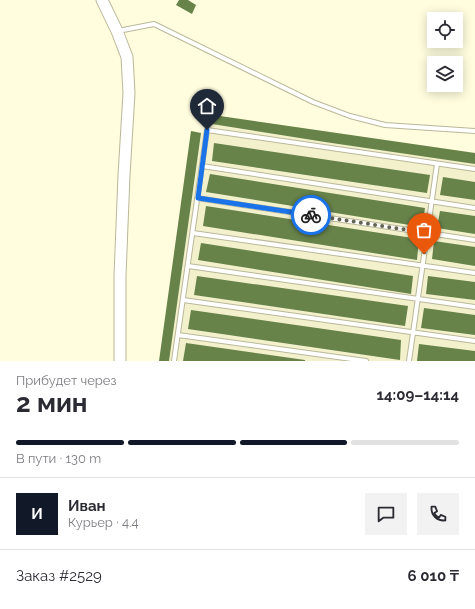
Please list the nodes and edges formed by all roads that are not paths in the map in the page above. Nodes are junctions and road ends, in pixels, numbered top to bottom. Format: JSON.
{"nodes":[{"id":1,"x":102,"y":0,"type":"edge"},
{"id":2,"x":117,"y":31,"type":"junction"},
{"id":3,"x":475,"y":131,"type":"edge"},
{"id":4,"x":437,"y":164,"type":"junction"},
{"id":5,"x":202,"y":166,"type":"junction"},
{"id":6,"x":475,"y":169,"type":"edge"},
{"id":7,"x":198,"y":198,"type":"junction"},
{"id":8,"x":432,"y":201,"type":"junction"},
{"id":9,"x":475,"y":208,"type":"edge"},
{"id":10,"x":193,"y":233,"type":"junction"},
{"id":11,"x":427,"y":233,"type":"junction"},
{"id":12,"x":475,"y":240,"type":"edge"},
{"id":13,"x":423,"y":265,"type":"junction"},
{"id":14,"x":188,"y":266,"type":"junction"},
{"id":15,"x":475,"y":273,"type":"edge"},
{"id":16,"x":418,"y":299,"type":"junction"},
{"id":17,"x":183,"y":300,"type":"junction"},
{"id":18,"x":475,"y":307,"type":"edge"},
{"id":19,"x":413,"y":332,"type":"junction"},
{"id":20,"x":178,"y":335,"type":"junction"},
{"id":21,"x":475,"y":341,"type":"edge"},
{"id":22,"x":120,"y":361,"type":"edge"},
{"id":23,"x":174,"y":361,"type":"edge"},
{"id":24,"x":366,"y":361,"type":"edge"},
{"id":25,"x":409,"y":361,"type":"edge"}],
"edges":[{"from":1,"to":2,"type":"street"},
{"from":2,"to":3,"type":"lane"},
{"from":2,"to":22,"type":"street"},
{"from":4,"to":5,"type":"lane"},
{"from":4,"to":6,"type":"lane"},
{"from":4,"to":8,"type":"lane"},
{"from":5,"to":7,"type":"lane"},
{"from":5,"to":8,"type":"lane"},
{"from":7,"to":10,"type":"lane"},
{"from":7,"to":11,"type":"lane"},
{"from":8,"to":9,"type":"lane"},
{"from":8,"to":11,"type":"lane"},
{"from":10,"to":13,"type":"lane"},
{"from":10,"to":14,"type":"lane"},
{"from":11,"to":12,"type":"lane"},
{"from":11,"to":13,"type":"lane"},
{"from":13,"to":15,"type":"lane"},
{"from":13,"to":16,"type":"lane"},
{"from":14,"to":16,"type":"lane"},
{"from":14,"to":17,"type":"lane"},
{"from":16,"to":18,"type":"lane"},
{"from":16,"to":19,"type":"lane"},
{"from":17,"to":19,"type":"lane"},
{"from":17,"to":20,"type":"lane"},
{"from":19,"to":21,"type":"lane"},
{"from":19,"to":25,"type":"lane"},
{"from":20,"to":23,"type":"lane"},
{"from":20,"to":24,"type":"lane"}]}
